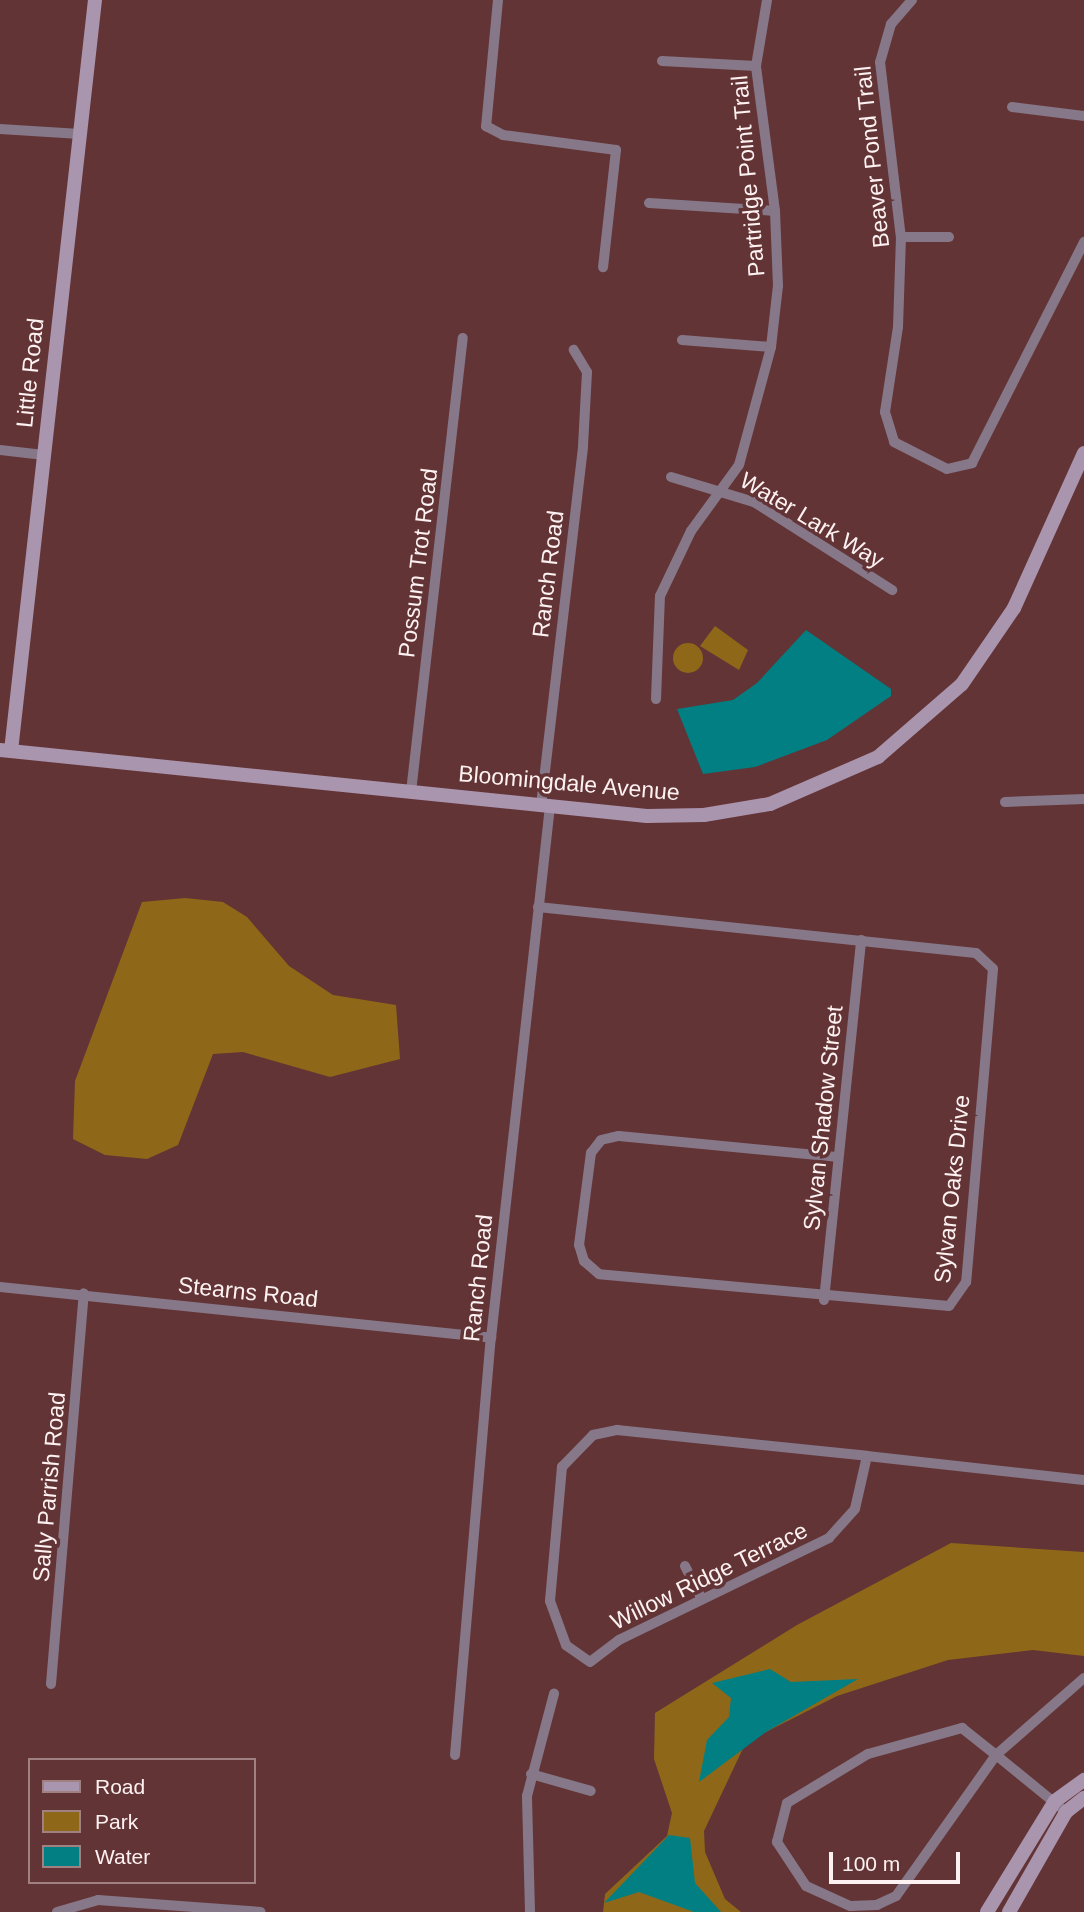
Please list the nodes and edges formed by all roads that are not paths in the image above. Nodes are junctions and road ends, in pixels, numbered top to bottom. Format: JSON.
{"nodes":[{"id":1,"x":95,"y":0,"type":"edge"},
{"id":2,"x":499,"y":0,"type":"edge"},
{"id":3,"x":767,"y":0,"type":"edge"},
{"id":4,"x":912,"y":0,"type":"edge"},
{"id":5,"x":662,"y":61,"type":"dead end"},
{"id":6,"x":756,"y":66,"type":"junction"},
{"id":7,"x":1012,"y":107,"type":"dead end"},
{"id":8,"x":1084,"y":116,"type":"edge"},
{"id":9,"x":0,"y":129,"type":"edge"},
{"id":10,"x":80,"y":134,"type":"junction"},
{"id":11,"x":649,"y":203,"type":"dead end"},
{"id":12,"x":775,"y":211,"type":"junction"},
{"id":13,"x":901,"y":237,"type":"junction"},
{"id":14,"x":949,"y":237,"type":"dead end"},
{"id":15,"x":1084,"y":242,"type":"edge"},
{"id":16,"x":603,"y":267,"type":"dead end"},
{"id":17,"x":463,"y":338,"type":"dead end"},
{"id":18,"x":682,"y":340,"type":"dead end"},
{"id":19,"x":771,"y":347,"type":"junction"},
{"id":20,"x":574,"y":351,"type":"dead end"},
{"id":21,"x":0,"y":450,"type":"edge"},
{"id":22,"x":1084,"y":453,"type":"edge"},
{"id":23,"x":44,"y":455,"type":"junction"},
{"id":24,"x":671,"y":477,"type":"dead end"},
{"id":25,"x":726,"y":490,"type":"junction"},
{"id":26,"x":892,"y":590,"type":"dead end"},
{"id":27,"x":656,"y":699,"type":"dead end"},
{"id":28,"x":6,"y":750,"type":"edge"},
{"id":29,"x":411,"y":792,"type":"junction"},
{"id":30,"x":1084,"y":799,"type":"edge"},
{"id":31,"x":1005,"y":802,"type":"dead end"},
{"id":32,"x":545,"y":806,"type":"junction"},
{"id":33,"x":538,"y":907,"type":"junction"},
{"id":34,"x":861,"y":940,"type":"junction"},
{"id":35,"x":836,"y":1157,"type":"junction"},
{"id":36,"x":0,"y":1287,"type":"edge"},
{"id":37,"x":85,"y":1293,"type":"junction"},
{"id":38,"x":824,"y":1300,"type":"junction"},
{"id":39,"x":491,"y":1338,"type":"junction"},
{"id":40,"x":867,"y":1456,"type":"junction"},
{"id":41,"x":1084,"y":1480,"type":"edge"},
{"id":42,"x":685,"y":1566,"type":"dead end"},
{"id":43,"x":702,"y":1599,"type":"junction"},
{"id":44,"x":1084,"y":1678,"type":"edge"},
{"id":45,"x":51,"y":1684,"type":"dead end"},
{"id":46,"x":554,"y":1694,"type":"dead end"},
{"id":47,"x":456,"y":1755,"type":"dead end"},
{"id":48,"x":996,"y":1755,"type":"junction"},
{"id":49,"x":531,"y":1774,"type":"junction"},
{"id":50,"x":1084,"y":1780,"type":"edge"},
{"id":51,"x":591,"y":1791,"type":"dead end"},
{"id":52,"x":1084,"y":1798,"type":"edge"},
{"id":53,"x":1055,"y":1801,"type":"junction"},
{"id":54,"x":1066,"y":1812,"type":"junction"},
{"id":55,"x":127,"y":1907,"type":"edge"},
{"id":56,"x":57,"y":1912,"type":"edge"},
{"id":57,"x":261,"y":1912,"type":"edge"},
{"id":58,"x":530,"y":1912,"type":"edge"},
{"id":59,"x":987,"y":1912,"type":"edge"},
{"id":60,"x":1009,"y":1912,"type":"edge"}],
"edges":[{"from":1,"to":10,"type":"street","name":"Little Road"},
{"from":2,"to":16,"type":"street"},
{"from":3,"to":6,"type":"street","name":"Partridge Point Trail"},
{"from":4,"to":13,"type":"street","name":"Beaver Pond Trail"},
{"from":5,"to":6,"type":"street"},
{"from":6,"to":12,"type":"street","name":"Partridge Point Trail"},
{"from":7,"to":8,"type":"street"},
{"from":9,"to":10,"type":"street"},
{"from":10,"to":23,"type":"street","name":"Little Road"},
{"from":11,"to":12,"type":"street"},
{"from":12,"to":19,"type":"street","name":"Partridge Point Trail"},
{"from":13,"to":14,"type":"street"},
{"from":13,"to":15,"type":"street","name":"Beaver Pond Trail"},
{"from":17,"to":29,"type":"street","name":"Possum Trot Road"},
{"from":18,"to":19,"type":"street"},
{"from":19,"to":25,"type":"street","name":"Partridge Point Trail"},
{"from":20,"to":32,"type":"street","name":"Ranch Road"},
{"from":21,"to":23,"type":"street"},
{"from":22,"to":32,"type":"street","name":"Bloomingdale Avenue"},
{"from":23,"to":28,"type":"street","name":"Little Road"},
{"from":24,"to":25,"type":"street","name":"Water Lark Way"},
{"from":25,"to":26,"type":"street","name":"Water Lark Way"},
{"from":25,"to":27,"type":"street","name":"Partridge Point Trail"},
{"from":28,"to":29,"type":"street","name":"Bloomingdale Avenue"},
{"from":29,"to":32,"type":"street","name":"Bloomingdale Avenue"},
{"from":30,"to":31,"type":"street"},
{"from":32,"to":33,"type":"street","name":"Ranch Road"},
{"from":33,"to":34,"type":"street","name":"Sylvan Oaks Drive"},
{"from":33,"to":39,"type":"street","name":"Ranch Road"},
{"from":34,"to":35,"type":"street","name":"Sylvan Shadow Street"},
{"from":34,"to":38,"type":"street","name":"Sylvan Oaks Drive"},
{"from":35,"to":38,"type":"street","name":"Sylvan Shadow Street"},
{"from":35,"to":38,"type":"street","name":"Sylvan Oaks Drive"},
{"from":36,"to":37,"type":"street","name":"Stearns Road"},
{"from":37,"to":39,"type":"street","name":"Stearns Road"},
{"from":37,"to":45,"type":"street","name":"Sally Parrish Road"},
{"from":39,"to":47,"type":"street","name":"Ranch Road"},
{"from":40,"to":41,"type":"street","name":"Willow Ridge Terrace"},
{"from":40,"to":43,"type":"street","name":"Willow Ridge Terrace"},
{"from":40,"to":43,"type":"street","name":"Willow Ridge Terrace"},
{"from":42,"to":43,"type":"street"},
{"from":44,"to":48,"type":"street"},
{"from":46,"to":49,"type":"street"},
{"from":48,"to":48,"type":"street"},
{"from":48,"to":53,"type":"street"},
{"from":49,"to":51,"type":"street"},
{"from":49,"to":58,"type":"street"},
{"from":50,"to":53,"type":"street"},
{"from":52,"to":54,"type":"street"},
{"from":53,"to":54,"type":"street"},
{"from":53,"to":59,"type":"street"},
{"from":54,"to":60,"type":"street"},
{"from":55,"to":56,"type":"street"},
{"from":55,"to":57,"type":"street"}]}
